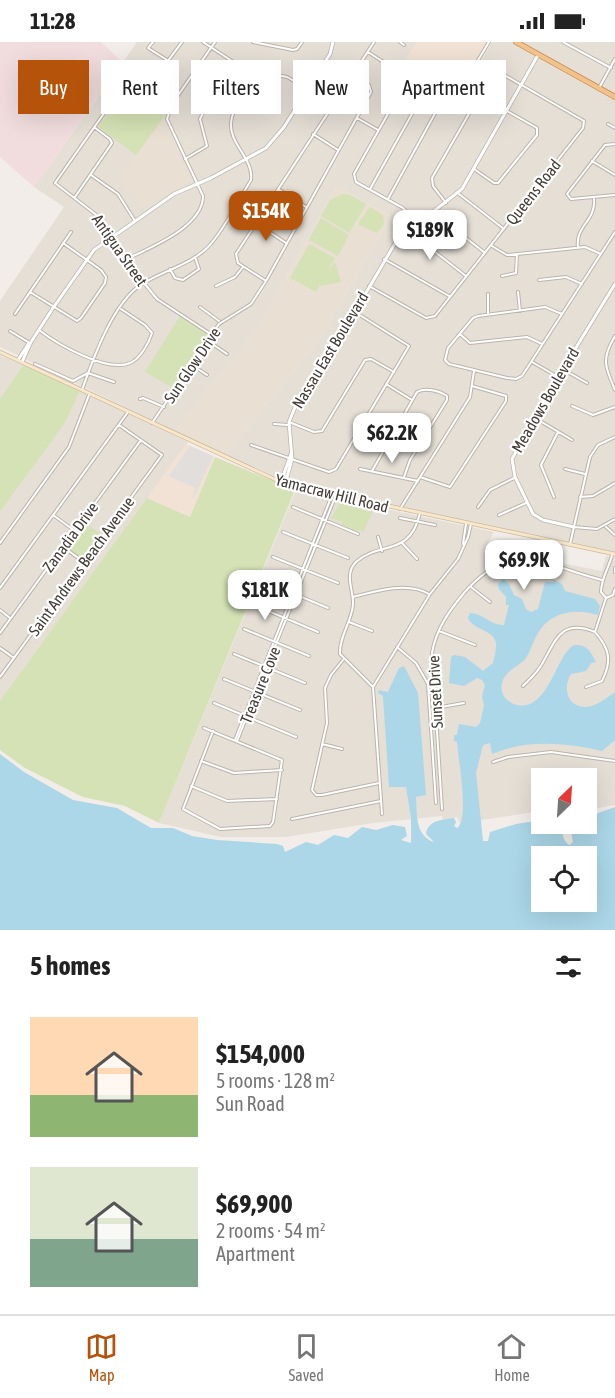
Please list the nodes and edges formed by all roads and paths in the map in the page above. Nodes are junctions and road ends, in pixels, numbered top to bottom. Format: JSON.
{"nodes":[{"id":1,"x":153,"y":42,"type":"edge"},
{"id":2,"x":182,"y":42,"type":"edge"},
{"id":3,"x":203,"y":42,"type":"edge"},
{"id":4,"x":215,"y":42,"type":"edge"},
{"id":5,"x":253,"y":42,"type":"edge"},
{"id":6,"x":303,"y":42,"type":"edge"},
{"id":7,"x":333,"y":42,"type":"edge"},
{"id":8,"x":374,"y":42,"type":"edge"},
{"id":9,"x":400,"y":42,"type":"edge"},
{"id":10,"x":489,"y":42,"type":"edge"},
{"id":11,"x":516,"y":42,"type":"edge"},
{"id":12,"x":563,"y":42,"type":"edge"},
{"id":13,"x":264,"y":43,"type":"edge"},
{"id":14,"x":404,"y":45,"type":"dead end"},
{"id":15,"x":211,"y":48,"type":"junction"},
{"id":16,"x":368,"y":52,"type":"junction"},
{"id":17,"x":538,"y":55,"type":"junction"},
{"id":18,"x":615,"y":59,"type":"edge"},
{"id":19,"x":166,"y":60,"type":"edge"},
{"id":20,"x":169,"y":60,"type":"edge"},
{"id":21,"x":203,"y":60,"type":"edge"},
{"id":22,"x":229,"y":60,"type":"edge"},
{"id":23,"x":326,"y":60,"type":"edge"},
{"id":24,"x":362,"y":60,"type":"edge"},
{"id":25,"x":381,"y":60,"type":"edge"},
{"id":26,"x":479,"y":60,"type":"edge"},
{"id":27,"x":610,"y":68,"type":"junction"},
{"id":28,"x":191,"y":77,"type":"edge"},
{"id":29,"x":522,"y":84,"type":"junction"},
{"id":30,"x":599,"y":88,"type":"junction"},
{"id":31,"x":615,"y":97,"type":"edge"},
{"id":32,"x":507,"y":111,"type":"junction"},
{"id":33,"x":293,"y":112,"type":"edge"},
{"id":34,"x":103,"y":114,"type":"edge"},
{"id":35,"x":202,"y":114,"type":"edge"},
{"id":36,"x":234,"y":114,"type":"edge"},
{"id":37,"x":326,"y":114,"type":"edge"},
{"id":38,"x":359,"y":114,"type":"edge"},
{"id":39,"x":388,"y":114,"type":"edge"},
{"id":40,"x":412,"y":114,"type":"edge"},
{"id":41,"x":435,"y":114,"type":"edge"},
{"id":42,"x":357,"y":118,"type":"junction"},
{"id":43,"x":608,"y":124,"type":"dead end"},
{"id":44,"x":94,"y":127,"type":"junction"},
{"id":45,"x":615,"y":128,"type":"edge"},
{"id":46,"x":379,"y":130,"type":"junction"},
{"id":47,"x":313,"y":134,"type":"junction"},
{"id":48,"x":615,"y":144,"type":"edge"},
{"id":49,"x":339,"y":151,"type":"junction"},
{"id":50,"x":185,"y":159,"type":"junction"},
{"id":51,"x":246,"y":160,"type":"junction"},
{"id":52,"x":592,"y":161,"type":"junction"},
{"id":53,"x":474,"y":169,"type":"junction"},
{"id":54,"x":91,"y":175,"type":"junction"},
{"id":55,"x":615,"y":175,"type":"edge"},
{"id":56,"x":198,"y":183,"type":"junction"},
{"id":57,"x":279,"y":189,"type":"junction"},
{"id":58,"x":370,"y":189,"type":"junction"},
{"id":59,"x":459,"y":194,"type":"junction"},
{"id":60,"x":615,"y":195,"type":"edge"},
{"id":61,"x":75,"y":198,"type":"junction"},
{"id":62,"x":593,"y":198,"type":"junction"},
{"id":63,"x":388,"y":199,"type":"junction"},
{"id":64,"x":446,"y":203,"type":"junction"},
{"id":65,"x":307,"y":207,"type":"junction"},
{"id":66,"x":436,"y":210,"type":"junction"},
{"id":67,"x":135,"y":221,"type":"junction"},
{"id":68,"x":256,"y":223,"type":"junction"},
{"id":69,"x":418,"y":224,"type":"junction"},
{"id":70,"x":412,"y":228,"type":"junction"},
{"id":71,"x":504,"y":229,"type":"junction"},
{"id":72,"x":71,"y":232,"type":"dead end"},
{"id":73,"x":615,"y":234,"type":"edge"},
{"id":74,"x":113,"y":236,"type":"junction"},
{"id":75,"x":63,"y":243,"type":"junction"},
{"id":76,"x":287,"y":243,"type":"junction"},
{"id":77,"x":491,"y":245,"type":"junction"},
{"id":78,"x":578,"y":247,"type":"junction"},
{"id":79,"x":485,"y":253,"type":"junction"},
{"id":80,"x":516,"y":254,"type":"junction"},
{"id":81,"x":601,"y":254,"type":"junction"},
{"id":82,"x":195,"y":257,"type":"junction"},
{"id":83,"x":87,"y":259,"type":"junction"},
{"id":84,"x":128,"y":259,"type":"junction"},
{"id":85,"x":384,"y":260,"type":"junction"},
{"id":86,"x":243,"y":267,"type":"junction"},
{"id":87,"x":170,"y":269,"type":"junction"},
{"id":88,"x":466,"y":276,"type":"junction"},
{"id":89,"x":502,"y":276,"type":"dead end"},
{"id":90,"x":539,"y":280,"type":"dead end"},
{"id":91,"x":266,"y":281,"type":"junction"},
{"id":92,"x":144,"y":283,"type":"junction"},
{"id":93,"x":582,"y":284,"type":"junction"},
{"id":94,"x":615,"y":284,"type":"edge"},
{"id":95,"x":216,"y":286,"type":"dead end"},
{"id":96,"x":369,"y":286,"type":"junction"},
{"id":97,"x":30,"y":292,"type":"junction"},
{"id":98,"x":518,"y":292,"type":"dead end"},
{"id":99,"x":488,"y":294,"type":"dead end"},
{"id":100,"x":451,"y":297,"type":"junction"},
{"id":101,"x":200,"y":307,"type":"dead end"},
{"id":102,"x":53,"y":308,"type":"junction"},
{"id":103,"x":121,"y":309,"type":"junction"},
{"id":104,"x":520,"y":311,"type":"junction"},
{"id":105,"x":354,"y":312,"type":"junction"},
{"id":106,"x":15,"y":314,"type":"dead end"},
{"id":107,"x":488,"y":314,"type":"junction"},
{"id":108,"x":562,"y":314,"type":"junction"},
{"id":109,"x":220,"y":322,"type":"junction"},
{"id":110,"x":39,"y":330,"type":"junction"},
{"id":111,"x":10,"y":331,"type":"dead end"},
{"id":112,"x":460,"y":334,"type":"junction"},
{"id":113,"x":212,"y":335,"type":"junction"},
{"id":114,"x":615,"y":336,"type":"edge"},
{"id":115,"x":208,"y":341,"type":"junction"},
{"id":116,"x":613,"y":342,"type":"edge"},
{"id":117,"x":30,"y":343,"type":"junction"},
{"id":118,"x":543,"y":344,"type":"junction"},
{"id":119,"x":0,"y":352,"type":"edge"},
{"id":120,"x":227,"y":354,"type":"dead end"},
{"id":121,"x":94,"y":359,"type":"junction"},
{"id":122,"x":20,"y":361,"type":"junction"},
{"id":123,"x":532,"y":362,"type":"junction"},
{"id":124,"x":35,"y":364,"type":"dead end"},
{"id":125,"x":192,"y":365,"type":"junction"},
{"id":126,"x":562,"y":369,"type":"junction"},
{"id":127,"x":474,"y":371,"type":"junction"},
{"id":128,"x":394,"y":372,"type":"junction"},
{"id":129,"x":88,"y":373,"type":"junction"},
{"id":130,"x":207,"y":375,"type":"dead end"},
{"id":131,"x":558,"y":377,"type":"junction"},
{"id":132,"x":114,"y":382,"type":"dead end"},
{"id":133,"x":587,"y":383,"type":"dead end"},
{"id":134,"x":386,"y":384,"type":"junction"},
{"id":135,"x":472,"y":386,"type":"junction"},
{"id":136,"x":82,"y":390,"type":"junction"},
{"id":137,"x":615,"y":390,"type":"edge"},
{"id":138,"x":89,"y":394,"type":"junction"},
{"id":139,"x":140,"y":399,"type":"dead end"},
{"id":140,"x":412,"y":400,"type":"junction"},
{"id":141,"x":572,"y":406,"type":"dead end"},
{"id":142,"x":164,"y":407,"type":"junction"},
{"id":143,"x":615,"y":407,"type":"edge"},
{"id":144,"x":129,"y":412,"type":"junction"},
{"id":145,"x":534,"y":418,"type":"junction"},
{"id":146,"x":152,"y":423,"type":"junction"},
{"id":147,"x":288,"y":423,"type":"junction"},
{"id":148,"x":274,"y":424,"type":"dead end"},
{"id":149,"x":119,"y":425,"type":"junction"},
{"id":150,"x":558,"y":432,"type":"junction"},
{"id":151,"x":615,"y":437,"type":"edge"},
{"id":152,"x":141,"y":440,"type":"junction"},
{"id":153,"x":572,"y":440,"type":"dead end"},
{"id":154,"x":252,"y":445,"type":"dead end"},
{"id":155,"x":291,"y":458,"type":"junction"},
{"id":156,"x":360,"y":469,"type":"dead end"},
{"id":157,"x":565,"y":469,"type":"dead end"},
{"id":158,"x":372,"y":471,"type":"junction"},
{"id":159,"x":585,"y":474,"type":"junction"},
{"id":160,"x":404,"y":477,"type":"junction"},
{"id":161,"x":515,"y":477,"type":"junction"},
{"id":162,"x":419,"y":479,"type":"junction"},
{"id":163,"x":283,"y":483,"type":"junction"},
{"id":164,"x":615,"y":483,"type":"edge"},
{"id":165,"x":334,"y":495,"type":"junction"},
{"id":166,"x":554,"y":497,"type":"dead end"},
{"id":167,"x":580,"y":497,"type":"junction"},
{"id":168,"x":526,"y":503,"type":"junction"},
{"id":169,"x":293,"y":507,"type":"dead end"},
{"id":170,"x":478,"y":507,"type":"dead end"},
{"id":171,"x":400,"y":509,"type":"junction"},
{"id":172,"x":420,"y":513,"type":"junction"},
{"id":173,"x":53,"y":515,"type":"junction"},
{"id":174,"x":500,"y":515,"type":"dead end"},
{"id":175,"x":400,"y":518,"type":"dead end"},
{"id":176,"x":615,"y":519,"type":"edge"},
{"id":177,"x":326,"y":520,"type":"junction"},
{"id":178,"x":417,"y":522,"type":"junction"},
{"id":179,"x":468,"y":524,"type":"junction"},
{"id":180,"x":435,"y":525,"type":"dead end"},
{"id":181,"x":574,"y":526,"type":"junction"},
{"id":182,"x":606,"y":526,"type":"junction"},
{"id":183,"x":75,"y":531,"type":"junction"},
{"id":184,"x":284,"y":532,"type":"dead end"},
{"id":185,"x":358,"y":534,"type":"dead end"},
{"id":186,"x":615,"y":535,"type":"edge"},
{"id":187,"x":378,"y":537,"type":"dead end"},
{"id":188,"x":0,"y":543,"type":"edge"},
{"id":189,"x":402,"y":543,"type":"junction"},
{"id":190,"x":570,"y":544,"type":"junction"},
{"id":191,"x":316,"y":545,"type":"junction"},
{"id":192,"x":63,"y":547,"type":"junction"},
{"id":193,"x":382,"y":551,"type":"junction"},
{"id":194,"x":613,"y":554,"type":"edge"},
{"id":195,"x":273,"y":557,"type":"dead end"},
{"id":196,"x":348,"y":558,"type":"dead end"},
{"id":197,"x":417,"y":559,"type":"dead end"},
{"id":198,"x":526,"y":559,"type":"junction"},
{"id":199,"x":532,"y":560,"type":"junction"},
{"id":200,"x":84,"y":562,"type":"junction"},
{"id":201,"x":305,"y":570,"type":"junction"},
{"id":202,"x":609,"y":570,"type":"junction"},
{"id":203,"x":615,"y":571,"type":"edge"},
{"id":204,"x":602,"y":580,"type":"junction"},
{"id":205,"x":263,"y":581,"type":"dead end"},
{"id":206,"x":338,"y":583,"type":"dead end"},
{"id":207,"x":470,"y":586,"type":"junction"},
{"id":208,"x":0,"y":588,"type":"edge"},
{"id":209,"x":615,"y":589,"type":"edge"},
{"id":210,"x":296,"y":594,"type":"junction"},
{"id":211,"x":430,"y":594,"type":"junction"},
{"id":212,"x":353,"y":597,"type":"junction"},
{"id":213,"x":606,"y":598,"type":"junction"},
{"id":214,"x":490,"y":602,"type":"dead end"},
{"id":215,"x":254,"y":605,"type":"dead end"},
{"id":216,"x":328,"y":608,"type":"dead end"},
{"id":217,"x":0,"y":610,"type":"edge"},
{"id":218,"x":11,"y":618,"type":"junction"},
{"id":219,"x":286,"y":618,"type":"junction"},
{"id":220,"x":349,"y":622,"type":"junction"},
{"id":221,"x":244,"y":629,"type":"dead end"},
{"id":222,"x":438,"y":630,"type":"junction"},
{"id":223,"x":372,"y":631,"type":"dead end"},
{"id":224,"x":318,"y":632,"type":"dead end"},
{"id":225,"x":595,"y":632,"type":"junction"},
{"id":226,"x":0,"y":633,"type":"edge"},
{"id":227,"x":276,"y":643,"type":"junction"},
{"id":228,"x":475,"y":645,"type":"dead end"},
{"id":229,"x":0,"y":648,"type":"edge"},
{"id":230,"x":397,"y":648,"type":"junction"},
{"id":231,"x":234,"y":654,"type":"dead end"},
{"id":232,"x":309,"y":656,"type":"dead end"},
{"id":233,"x":14,"y":658,"type":"junction"},
{"id":234,"x":343,"y":660,"type":"junction"},
{"id":235,"x":266,"y":667,"type":"junction"},
{"id":236,"x":0,"y":677,"type":"edge"},
{"id":237,"x":224,"y":679,"type":"dead end"},
{"id":238,"x":305,"y":683,"type":"dead end"},
{"id":239,"x":523,"y":686,"type":"dead end"},
{"id":240,"x":373,"y":687,"type":"junction"},
{"id":241,"x":586,"y":687,"type":"dead end"},
{"id":242,"x":256,"y":692,"type":"junction"},
{"id":243,"x":214,"y":703,"type":"dead end"},
{"id":244,"x":464,"y":703,"type":"dead end"},
{"id":245,"x":435,"y":708,"type":"junction"},
{"id":246,"x":300,"y":710,"type":"dead end"},
{"id":247,"x":246,"y":716,"type":"junction"},
{"id":248,"x":204,"y":728,"type":"dead end"},
{"id":249,"x":213,"y":732,"type":"junction"},
{"id":250,"x":296,"y":737,"type":"dead end"},
{"id":251,"x":236,"y":741,"type":"junction"},
{"id":252,"x":322,"y":744,"type":"junction"},
{"id":253,"x":342,"y":749,"type":"dead end"},
{"id":254,"x":201,"y":760,"type":"junction"},
{"id":255,"x":615,"y":761,"type":"edge"},
{"id":256,"x":493,"y":762,"type":"dead end"},
{"id":257,"x":282,"y":771,"type":"junction"},
{"id":258,"x":379,"y":783,"type":"junction"},
{"id":259,"x":191,"y":786,"type":"junction"},
{"id":260,"x":277,"y":799,"type":"junction"},
{"id":261,"x":381,"y":801,"type":"junction"},
{"id":262,"x":436,"y":803,"type":"dead end"},
{"id":263,"x":442,"y":809,"type":"dead end"},
{"id":264,"x":382,"y":814,"type":"dead end"},
{"id":265,"x":292,"y":819,"type":"dead end"}],
"edges":[{"from":1,"to":19,"type":"street"},
{"from":2,"to":20,"type":"street"},
{"from":3,"to":15,"type":"street"},
{"from":4,"to":15,"type":"street"},
{"from":5,"to":13,"type":"street"},
{"from":6,"to":13,"type":"street"},
{"from":7,"to":23,"type":"street"},
{"from":8,"to":16,"type":"street"},
{"from":9,"to":14,"type":"street"},
{"from":10,"to":26,"type":"street"},
{"from":11,"to":17,"type":"highway"},
{"from":12,"to":27,"type":"street"},
{"from":15,"to":21,"type":"street"},
{"from":15,"to":22,"type":"street"},
{"from":16,"to":24,"type":"street"},
{"from":16,"to":25,"type":"street"},
{"from":17,"to":29,"type":"street","name":"Nassau East Boulevard"},
{"from":17,"to":30,"type":"highway"},
{"from":18,"to":27,"type":"street"},
{"from":27,"to":30,"type":"street"},
{"from":28,"to":50,"type":"street"},
{"from":29,"to":32,"type":"street","name":"Nassau East Boulevard"},
{"from":29,"to":64,"type":"street"},
{"from":29,"to":71,"type":"street","name":"Queens Road"},
{"from":30,"to":31,"type":"highway"},
{"from":32,"to":53,"type":"street","name":"Nassau East Boulevard"},
{"from":32,"to":53,"type":"street"},
{"from":33,"to":51,"type":"street"},
{"from":34,"to":44,"type":"street"},
{"from":35,"to":50,"type":"street"},
{"from":36,"to":51,"type":"street"},
{"from":37,"to":47,"type":"street"},
{"from":38,"to":42,"type":"street","name":"Sun Glow Drive"},
{"from":39,"to":46,"type":"street"},
{"from":40,"to":58,"type":"street"},
{"from":41,"to":63,"type":"street"},
{"from":42,"to":46,"type":"street"},
{"from":42,"to":49,"type":"street","name":"Sun Glow Drive"},
{"from":43,"to":45,"type":"street"},
{"from":44,"to":54,"type":"street"},
{"from":44,"to":61,"type":"street","name":"Antigua Street"},
{"from":46,"to":58,"type":"street"},
{"from":47,"to":49,"type":"street"},
{"from":47,"to":57,"type":"street"},
{"from":48,"to":52,"type":"street"},
{"from":49,"to":65,"type":"street","name":"Sun Glow Drive"},
{"from":50,"to":56,"type":"street"},
{"from":51,"to":56,"type":"street"},
{"from":51,"to":82,"type":"street"},
{"from":52,"to":55,"type":"street"},
{"from":52,"to":62,"type":"street"},
{"from":53,"to":59,"type":"street","name":"Nassau East Boulevard"},
{"from":54,"to":61,"type":"street"},
{"from":54,"to":67,"type":"street"},
{"from":56,"to":67,"type":"street"},
{"from":56,"to":84,"type":"street"},
{"from":57,"to":65,"type":"street"},
{"from":57,"to":68,"type":"street"},
{"from":58,"to":63,"type":"street"},
{"from":59,"to":64,"type":"street","name":"Nassau East Boulevard"},
{"from":59,"to":71,"type":"street"},
{"from":60,"to":62,"type":"street"},
{"from":61,"to":74,"type":"street","name":"Antigua Street"},
{"from":62,"to":78,"type":"street"},
{"from":63,"to":69,"type":"street"},
{"from":64,"to":66,"type":"street","name":"Nassau East Boulevard"},
{"from":65,"to":76,"type":"street","name":"Sun Glow Drive"},
{"from":66,"to":69,"type":"street","name":"Nassau East Boulevard"},
{"from":66,"to":79,"type":"street"},
{"from":67,"to":74,"type":"street"},
{"from":68,"to":76,"type":"street"},
{"from":68,"to":86,"type":"street"},
{"from":69,"to":70,"type":"street","name":"Nassau East Boulevard"},
{"from":70,"to":85,"type":"street","name":"Nassau East Boulevard"},
{"from":70,"to":88,"type":"street"},
{"from":71,"to":77,"type":"street","name":"Queens Road"},
{"from":72,"to":75,"type":"street"},
{"from":73,"to":81,"type":"street"},
{"from":74,"to":83,"type":"street"},
{"from":74,"to":84,"type":"street","name":"Antigua Street"},
{"from":75,"to":83,"type":"street"},
{"from":75,"to":97,"type":"street"},
{"from":76,"to":91,"type":"street","name":"Sun Glow Drive"},
{"from":77,"to":79,"type":"street","name":"Queens Road"},
{"from":77,"to":80,"type":"street"},
{"from":78,"to":80,"type":"street"},
{"from":78,"to":81,"type":"street"},
{"from":79,"to":88,"type":"street","name":"Queens Road"},
{"from":80,"to":89,"type":"street"},
{"from":81,"to":93,"type":"street"},
{"from":82,"to":87,"type":"street"},
{"from":82,"to":87,"type":"street"},
{"from":83,"to":102,"type":"street"},
{"from":83,"to":102,"type":"street"},
{"from":84,"to":92,"type":"street","name":"Antigua Street"},
{"from":85,"to":96,"type":"street","name":"Nassau East Boulevard"},
{"from":85,"to":100,"type":"street"},
{"from":86,"to":91,"type":"street"},
{"from":86,"to":95,"type":"street"},
{"from":87,"to":92,"type":"street"},
{"from":88,"to":100,"type":"street","name":"Queens Road"},
{"from":90,"to":93,"type":"street"},
{"from":91,"to":109,"type":"street","name":"Sun Glow Drive"},
{"from":92,"to":103,"type":"street"},
{"from":92,"to":113,"type":"street","name":"Antigua Street"},
{"from":93,"to":108,"type":"street"},
{"from":94,"to":126,"type":"street","name":"Meadows Boulevard"},
{"from":96,"to":100,"type":"street","name":"Queens Road"},
{"from":96,"to":105,"type":"street","name":"Nassau East Boulevard"},
{"from":97,"to":102,"type":"street"},
{"from":97,"to":106,"type":"street"},
{"from":98,"to":104,"type":"street"},
{"from":99,"to":107,"type":"street"},
{"from":101,"to":109,"type":"street"},
{"from":102,"to":110,"type":"street"},
{"from":103,"to":121,"type":"street"},
{"from":103,"to":121,"type":"street"},
{"from":104,"to":107,"type":"street"},
{"from":104,"to":108,"type":"street"},
{"from":105,"to":128,"type":"street"},
{"from":105,"to":147,"type":"street","name":"Nassau East Boulevard"},
{"from":107,"to":112,"type":"street"},
{"from":108,"to":118,"type":"street"},
{"from":109,"to":113,"type":"street","name":"Sun Glow Drive"},
{"from":110,"to":117,"type":"street"},
{"from":110,"to":121,"type":"street"},
{"from":111,"to":117,"type":"street"},
{"from":112,"to":118,"type":"street"},
{"from":112,"to":127,"type":"street"},
{"from":113,"to":115,"type":"street","name":"Sun Glow Drive"},
{"from":114,"to":116,"type":"street"},
{"from":115,"to":120,"type":"street"},
{"from":115,"to":125,"type":"street","name":"Sun Glow Drive"},
{"from":116,"to":137,"type":"street"},
{"from":117,"to":122,"type":"street"},
{"from":118,"to":123,"type":"street"},
{"from":119,"to":122,"type":"main road","name":"Yamacraw Hill Road"},
{"from":121,"to":129,"type":"street"},
{"from":122,"to":136,"type":"main road","name":"Yamacraw Hill Road"},
{"from":123,"to":127,"type":"street"},
{"from":123,"to":131,"type":"street"},
{"from":124,"to":129,"type":"street"},
{"from":125,"to":130,"type":"street"},
{"from":125,"to":142,"type":"street","name":"Sun Glow Drive"},
{"from":126,"to":131,"type":"street","name":"Meadows Boulevard"},
{"from":126,"to":133,"type":"street"},
{"from":127,"to":135,"type":"street"},
{"from":128,"to":134,"type":"street"},
{"from":128,"to":147,"type":"street"},
{"from":129,"to":132,"type":"street"},
{"from":129,"to":136,"type":"street"},
{"from":131,"to":145,"type":"street","name":"Meadows Boulevard"},
{"from":134,"to":140,"type":"street"},
{"from":134,"to":155,"type":"street"},
{"from":135,"to":162,"type":"street"},
{"from":135,"to":162,"type":"street"},
{"from":136,"to":138,"type":"main road","name":"Yamacraw Hill Road"},
{"from":138,"to":144,"type":"main road","name":"Yamacraw Hill Road"},
{"from":138,"to":188,"type":"street"},
{"from":139,"to":142,"type":"street"},
{"from":140,"to":158,"type":"street"},
{"from":140,"to":160,"type":"street"},
{"from":141,"to":143,"type":"street"},
{"from":142,"to":146,"type":"street","name":"Sun Glow Drive"},
{"from":144,"to":146,"type":"main road","name":"Yamacraw Hill Road"},
{"from":144,"to":149,"type":"street"},
{"from":145,"to":150,"type":"street"},
{"from":145,"to":161,"type":"street","name":"Meadows Boulevard"},
{"from":146,"to":163,"type":"main road","name":"Yamacraw Hill Road"},
{"from":147,"to":148,"type":"street"},
{"from":147,"to":155,"type":"street","name":"Nassau East Boulevard"},
{"from":149,"to":152,"type":"street"},
{"from":149,"to":173,"type":"street"},
{"from":150,"to":153,"type":"street"},
{"from":150,"to":166,"type":"street"},
{"from":151,"to":159,"type":"street"},
{"from":152,"to":183,"type":"street","name":"Zanadia Drive"},
{"from":152,"to":200,"type":"street","name":"Saint Andrews Beach Avenue"},
{"from":154,"to":155,"type":"street"},
{"from":155,"to":163,"type":"street","name":"Nassau East Boulevard"},
{"from":156,"to":158,"type":"street"},
{"from":157,"to":159,"type":"street"},
{"from":158,"to":160,"type":"street"},
{"from":159,"to":167,"type":"street"},
{"from":160,"to":162,"type":"street"},
{"from":161,"to":168,"type":"street","name":"Meadows Boulevard"},
{"from":161,"to":170,"type":"street"},
{"from":162,"to":171,"type":"street"},
{"from":163,"to":165,"type":"main road","name":"Yamacraw Hill Road"},
{"from":164,"to":167,"type":"street"},
{"from":165,"to":171,"type":"main road","name":"Yamacraw Hill Road"},
{"from":165,"to":177,"type":"street","name":"Treasure Cove"},
{"from":167,"to":181,"type":"street"},
{"from":168,"to":174,"type":"street"},
{"from":168,"to":181,"type":"street","name":"Meadows Boulevard"},
{"from":169,"to":177,"type":"street"},
{"from":171,"to":172,"type":"main road","name":"Yamacraw Hill Road"},
{"from":172,"to":178,"type":"street"},
{"from":172,"to":179,"type":"main road","name":"Yamacraw Hill Road"},
{"from":173,"to":183,"type":"street"},
{"from":173,"to":208,"type":"street"},
{"from":175,"to":178,"type":"street"},
{"from":176,"to":182,"type":"street"},
{"from":177,"to":185,"type":"street"},
{"from":177,"to":191,"type":"street","name":"Treasure Cove"},
{"from":178,"to":180,"type":"street"},
{"from":178,"to":189,"type":"street"},
{"from":179,"to":190,"type":"main road","name":"Yamacraw Hill Road"},
{"from":179,"to":211,"type":"street"},
{"from":181,"to":182,"type":"street"},
{"from":181,"to":190,"type":"street"},
{"from":182,"to":186,"type":"street"},
{"from":183,"to":192,"type":"street","name":"Zanadia Drive"},
{"from":184,"to":191,"type":"street"},
{"from":187,"to":193,"type":"street"},
{"from":189,"to":193,"type":"street"},
{"from":189,"to":197,"type":"street"},
{"from":190,"to":194,"type":"main road","name":"Yamacraw Hill Road"},
{"from":191,"to":196,"type":"street"},
{"from":191,"to":201,"type":"street","name":"Treasure Cove"},
{"from":192,"to":200,"type":"street"},
{"from":192,"to":218,"type":"street","name":"Zanadia Drive"},
{"from":193,"to":212,"type":"street"},
{"from":194,"to":202,"type":"street"},
{"from":195,"to":201,"type":"street"},
{"from":198,"to":199,"type":"street","name":"Sunset Drive"},
{"from":198,"to":199,"type":"street"},
{"from":198,"to":207,"type":"street","name":"Sunset Drive"},
{"from":199,"to":204,"type":"street","name":"Sunset Drive"},
{"from":200,"to":233,"type":"street","name":"Saint Andrews Beach Avenue"},
{"from":201,"to":206,"type":"street"},
{"from":201,"to":210,"type":"street","name":"Treasure Cove"},
{"from":202,"to":203,"type":"street"},
{"from":202,"to":204,"type":"street"},
{"from":204,"to":213,"type":"street"},
{"from":205,"to":210,"type":"street"},
{"from":207,"to":214,"type":"street"},
{"from":207,"to":222,"type":"street","name":"Sunset Drive"},
{"from":209,"to":213,"type":"street"},
{"from":210,"to":216,"type":"street"},
{"from":210,"to":219,"type":"street","name":"Treasure Cove"},
{"from":211,"to":212,"type":"street"},
{"from":211,"to":230,"type":"street"},
{"from":212,"to":220,"type":"street"},
{"from":213,"to":225,"type":"street"},
{"from":215,"to":219,"type":"street"},
{"from":217,"to":218,"type":"street"},
{"from":218,"to":226,"type":"street","name":"Zanadia Drive"},
{"from":219,"to":224,"type":"street"},
{"from":219,"to":227,"type":"street","name":"Treasure Cove"},
{"from":220,"to":223,"type":"street"},
{"from":220,"to":234,"type":"street"},
{"from":221,"to":227,"type":"street"},
{"from":222,"to":228,"type":"street"},
{"from":222,"to":245,"type":"street","name":"Sunset Drive"},
{"from":225,"to":239,"type":"street"},
{"from":225,"to":241,"type":"street"},
{"from":227,"to":232,"type":"street"},
{"from":227,"to":235,"type":"street","name":"Treasure Cove"},
{"from":229,"to":233,"type":"street"},
{"from":230,"to":240,"type":"street"},
{"from":230,"to":262,"type":"street"},
{"from":231,"to":235,"type":"street"},
{"from":233,"to":236,"type":"street","name":"Saint Andrews Beach Avenue"},
{"from":234,"to":240,"type":"street"},
{"from":234,"to":252,"type":"street"},
{"from":235,"to":238,"type":"street"},
{"from":235,"to":242,"type":"street","name":"Treasure Cove"},
{"from":237,"to":242,"type":"street"},
{"from":240,"to":258,"type":"street"},
{"from":242,"to":246,"type":"street"},
{"from":242,"to":247,"type":"street","name":"Treasure Cove"},
{"from":243,"to":247,"type":"street"},
{"from":244,"to":245,"type":"street"},
{"from":245,"to":263,"type":"street","name":"Sunset Drive"},
{"from":247,"to":250,"type":"street"},
{"from":247,"to":251,"type":"street","name":"Treasure Cove"},
{"from":248,"to":249,"type":"street"},
{"from":249,"to":251,"type":"street"},
{"from":249,"to":254,"type":"street"},
{"from":251,"to":257,"type":"street"},
{"from":252,"to":253,"type":"street"},
{"from":252,"to":258,"type":"street"},
{"from":254,"to":257,"type":"street"},
{"from":254,"to":259,"type":"street"},
{"from":255,"to":256,"type":"street"},
{"from":257,"to":260,"type":"street"},
{"from":258,"to":261,"type":"street"},
{"from":259,"to":260,"type":"street"},
{"from":259,"to":260,"type":"street"},
{"from":261,"to":264,"type":"street"},
{"from":261,"to":265,"type":"street"}]}
